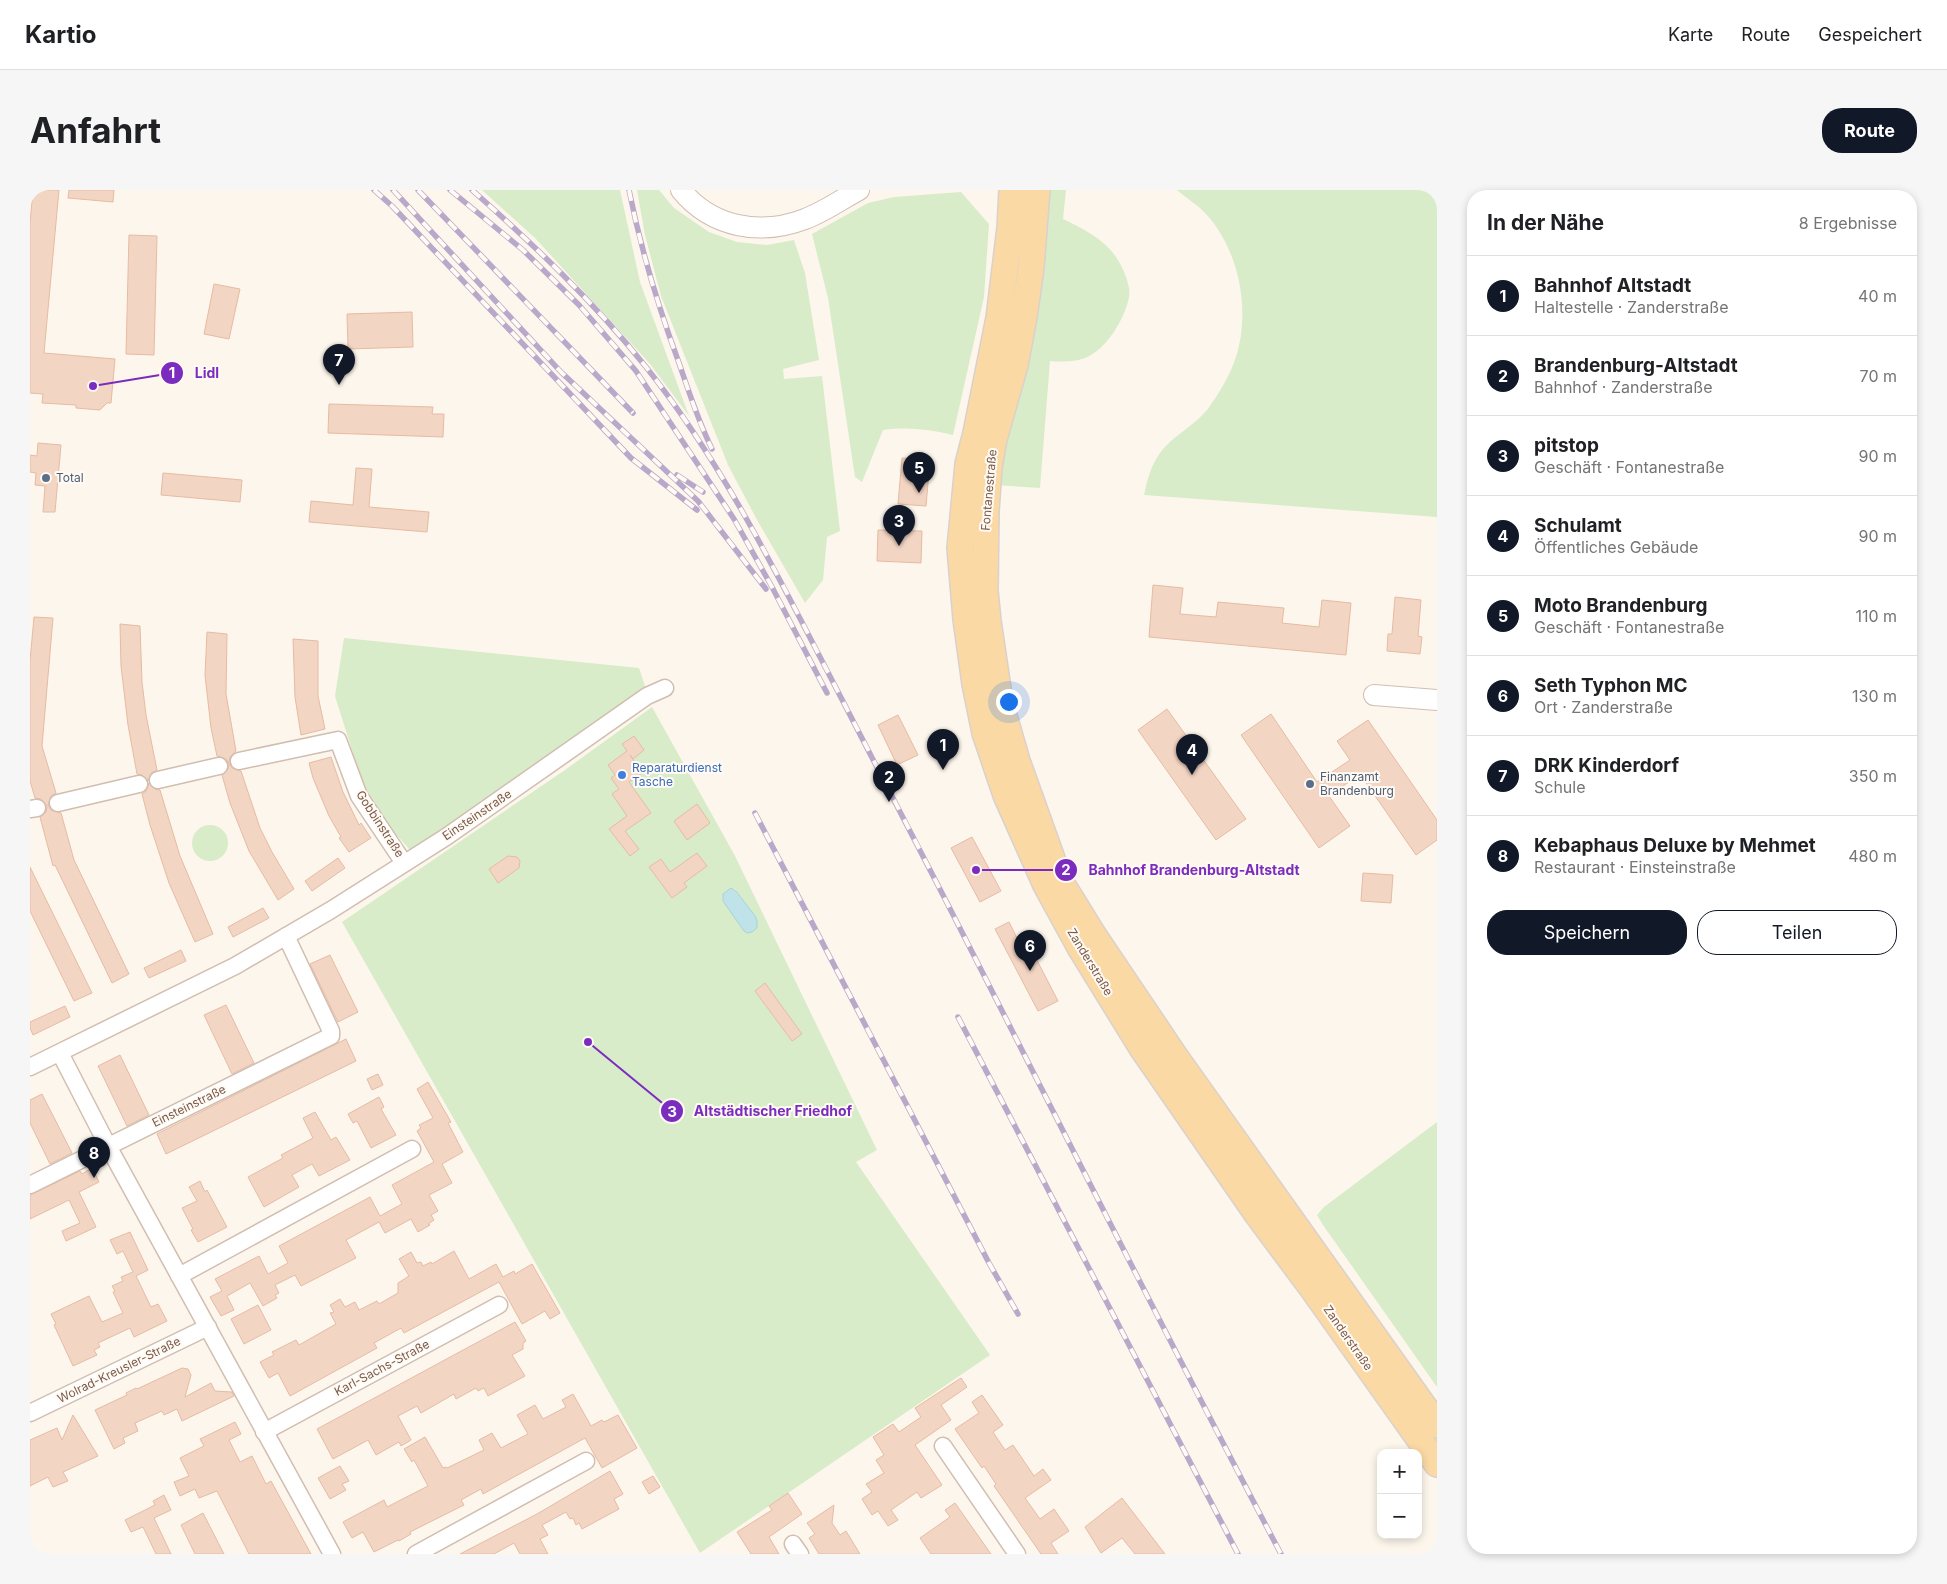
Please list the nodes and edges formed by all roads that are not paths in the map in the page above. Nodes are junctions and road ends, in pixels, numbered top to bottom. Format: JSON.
{"nodes":[{"id":1,"x":681,"y":190,"type":"edge"},
{"id":2,"x":860,"y":190,"type":"edge"},
{"id":3,"x":1012,"y":190,"type":"edge"},
{"id":4,"x":1038,"y":190,"type":"edge"},
{"id":5,"x":975,"y":684,"type":"joint"},
{"id":6,"x":665,"y":688,"type":"dead end"},
{"id":7,"x":1374,"y":695,"type":"dead end"},
{"id":8,"x":1437,"y":700,"type":"edge"},
{"id":9,"x":1018,"y":760,"type":"joint"},
{"id":10,"x":239,"y":761,"type":"dead end"},
{"id":11,"x":219,"y":766,"type":"dead end"},
{"id":12,"x":158,"y":780,"type":"dead end"},
{"id":13,"x":139,"y":784,"type":"dead end"},
{"id":14,"x":58,"y":803,"type":"dead end"},
{"id":15,"x":404,"y":863,"type":"junction"},
{"id":16,"x":286,"y":936,"type":"junction"},
{"id":17,"x":60,"y":1053,"type":"junction"},
{"id":18,"x":30,"y":1067,"type":"edge"},
{"id":19,"x":108,"y":1146,"type":"junction"},
{"id":20,"x":412,"y":1150,"type":"dead end"},
{"id":21,"x":30,"y":1185,"type":"edge"},
{"id":22,"x":1276,"y":1199,"type":"junction"},
{"id":23,"x":1257,"y":1214,"type":"junction"},
{"id":24,"x":179,"y":1276,"type":"junction"},
{"id":25,"x":499,"y":1305,"type":"dead end"},
{"id":26,"x":208,"y":1327,"type":"junction"},
{"id":27,"x":30,"y":1413,"type":"edge"},
{"id":28,"x":1437,"y":1425,"type":"edge"},
{"id":29,"x":264,"y":1432,"type":"junction"},
{"id":30,"x":943,"y":1446,"type":"dead end"},
{"id":31,"x":586,"y":1461,"type":"dead end"},
{"id":32,"x":1437,"y":1464,"type":"edge"},
{"id":33,"x":332,"y":1554,"type":"edge"},
{"id":34,"x":416,"y":1554,"type":"edge"},
{"id":35,"x":1017,"y":1554,"type":"edge"}],
"edges":[{"from":1,"to":2,"type":"street"},
{"from":3,"to":5,"type":"main road","name":"Fontanestraße"},
{"from":4,"to":9,"type":"main road","name":"Fontanestraße"},
{"from":5,"to":23,"type":"main road","name":"Zanderstraße"},
{"from":6,"to":15,"type":"street","name":"Einsteinstraße"},
{"from":7,"to":8,"type":"street"},
{"from":9,"to":22,"type":"main road","name":"Zanderstraße"},
{"from":10,"to":15,"type":"street","name":"Gobbinstraße"},
{"from":11,"to":12,"type":"street"},
{"from":13,"to":14,"type":"street"},
{"from":15,"to":16,"type":"street","name":"Einsteinstraße"},
{"from":16,"to":17,"type":"street","name":"Einsteinstraße"},
{"from":16,"to":19,"type":"street","name":"Einsteinstraße"},
{"from":17,"to":18,"type":"street","name":"Einsteinstraße"},
{"from":17,"to":19,"type":"street"},
{"from":19,"to":21,"type":"street","name":"Einsteinstraße"},
{"from":19,"to":24,"type":"street"},
{"from":20,"to":24,"type":"street"},
{"from":22,"to":23,"type":"main road"},
{"from":22,"to":28,"type":"main road","name":"Zanderstraße"},
{"from":23,"to":32,"type":"main road","name":"Zanderstraße"},
{"from":24,"to":26,"type":"street"},
{"from":25,"to":29,"type":"street","name":"Karl-Sachs-Straße"},
{"from":26,"to":27,"type":"street","name":"Wolrad-Kreusler-Straße"},
{"from":26,"to":29,"type":"street"},
{"from":29,"to":33,"type":"street"},
{"from":30,"to":35,"type":"street"},
{"from":31,"to":34,"type":"street"}]}
